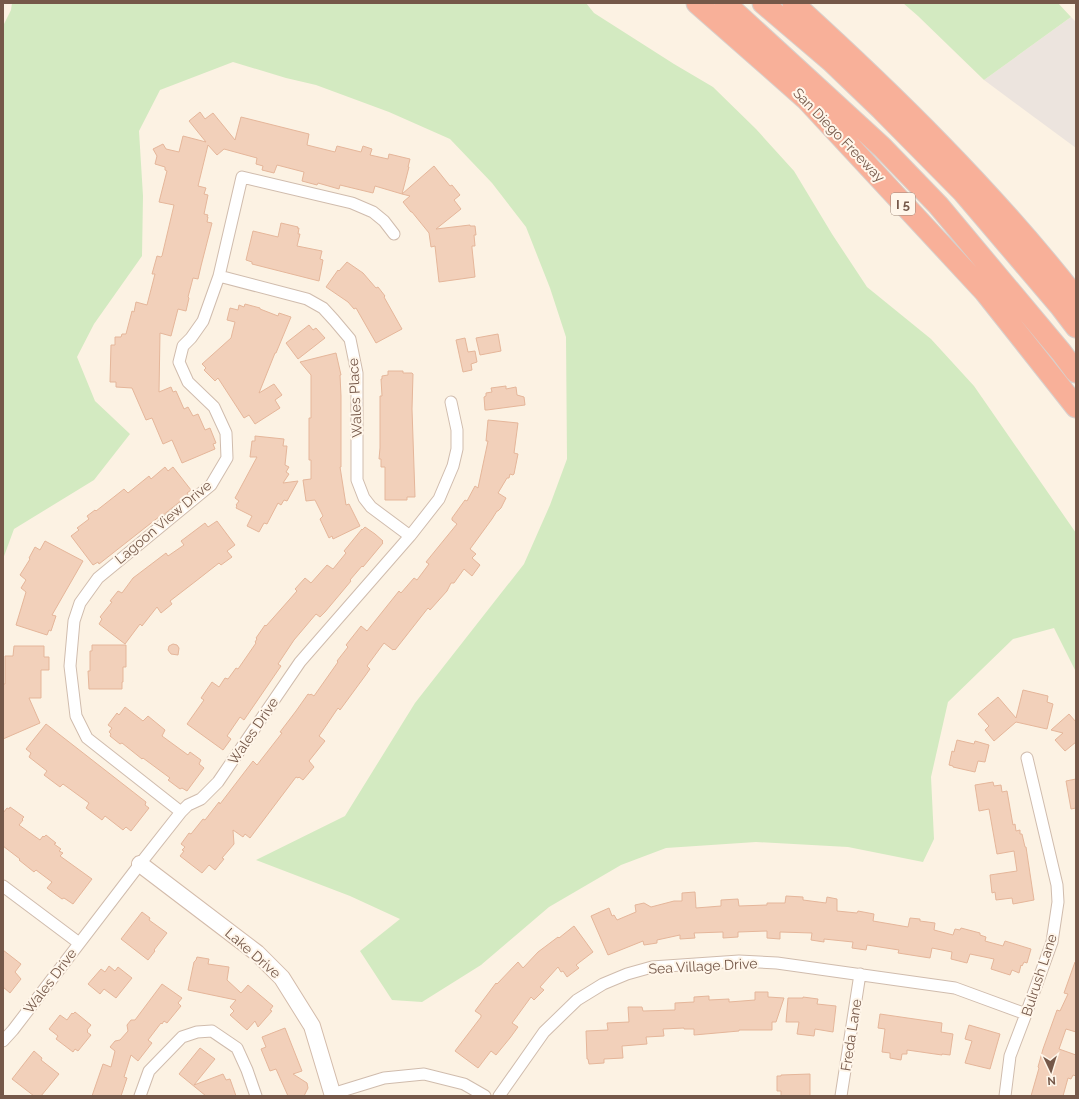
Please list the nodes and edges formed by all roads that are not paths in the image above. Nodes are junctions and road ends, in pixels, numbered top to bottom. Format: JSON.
{"nodes":[{"id":1,"x":698,"y":3,"type":"edge"},
{"id":2,"x":725,"y":3,"type":"edge"},
{"id":3,"x":763,"y":3,"type":"edge"},
{"id":4,"x":793,"y":3,"type":"edge"},
{"id":5,"x":394,"y":234,"type":"dead end"},
{"id":6,"x":219,"y":276,"type":"junction"},
{"id":7,"x":1076,"y":298,"type":"edge"},
{"id":8,"x":1076,"y":327,"type":"edge"},
{"id":9,"x":1076,"y":372,"type":"edge"},
{"id":10,"x":451,"y":402,"type":"dead end"},
{"id":11,"x":1076,"y":407,"type":"edge"},
{"id":12,"x":410,"y":536,"type":"junction"},
{"id":13,"x":1027,"y":758,"type":"dead end"},
{"id":14,"x":181,"y":812,"type":"junction"},
{"id":15,"x":140,"y":864,"type":"junction"},
{"id":16,"x":3,"y":886,"type":"edge"},
{"id":17,"x":79,"y":943,"type":"junction"},
{"id":18,"x":860,"y":974,"type":"junction"},
{"id":19,"x":1026,"y":1014,"type":"junction"},
{"id":20,"x":3,"y":1041,"type":"edge"},
{"id":21,"x":333,"y":1095,"type":"edge"},
{"id":22,"x":140,"y":1096,"type":"edge"},
{"id":23,"x":256,"y":1096,"type":"edge"},
{"id":24,"x":485,"y":1096,"type":"edge"},
{"id":25,"x":499,"y":1096,"type":"edge"},
{"id":26,"x":841,"y":1096,"type":"edge"},
{"id":27,"x":1005,"y":1096,"type":"edge"}],
"edges":[{"from":1,"to":11,"type":"highway","name":"San Diego Freeway","number":"I 5"},
{"from":2,"to":9,"type":"highway"},
{"from":3,"to":8,"type":"highway"},
{"from":4,"to":7,"type":"highway"},
{"from":5,"to":6,"type":"street","name":"Lagoon View Drive"},
{"from":6,"to":12,"type":"street","name":"Wales Place"},
{"from":6,"to":14,"type":"street","name":"Lagoon View Drive"},
{"from":10,"to":12,"type":"street","name":"Wales Drive"},
{"from":12,"to":14,"type":"street","name":"Wales Drive"},
{"from":13,"to":19,"type":"street","name":"Bulrush Lane"},
{"from":14,"to":15,"type":"street","name":"Wales Drive"},
{"from":15,"to":17,"type":"street","name":"Wales Drive"},
{"from":15,"to":21,"type":"street","name":"Lake Drive"},
{"from":16,"to":17,"type":"street"},
{"from":17,"to":20,"type":"street","name":"Wales Drive"},
{"from":18,"to":19,"type":"street","name":"Sea Village Drive"},
{"from":18,"to":25,"type":"street","name":"Sea Village Drive"},
{"from":18,"to":26,"type":"street","name":"Freda Lane"},
{"from":19,"to":27,"type":"street","name":"Bulrush Lane"},
{"from":21,"to":24,"type":"street"},
{"from":22,"to":23,"type":"street"}]}
